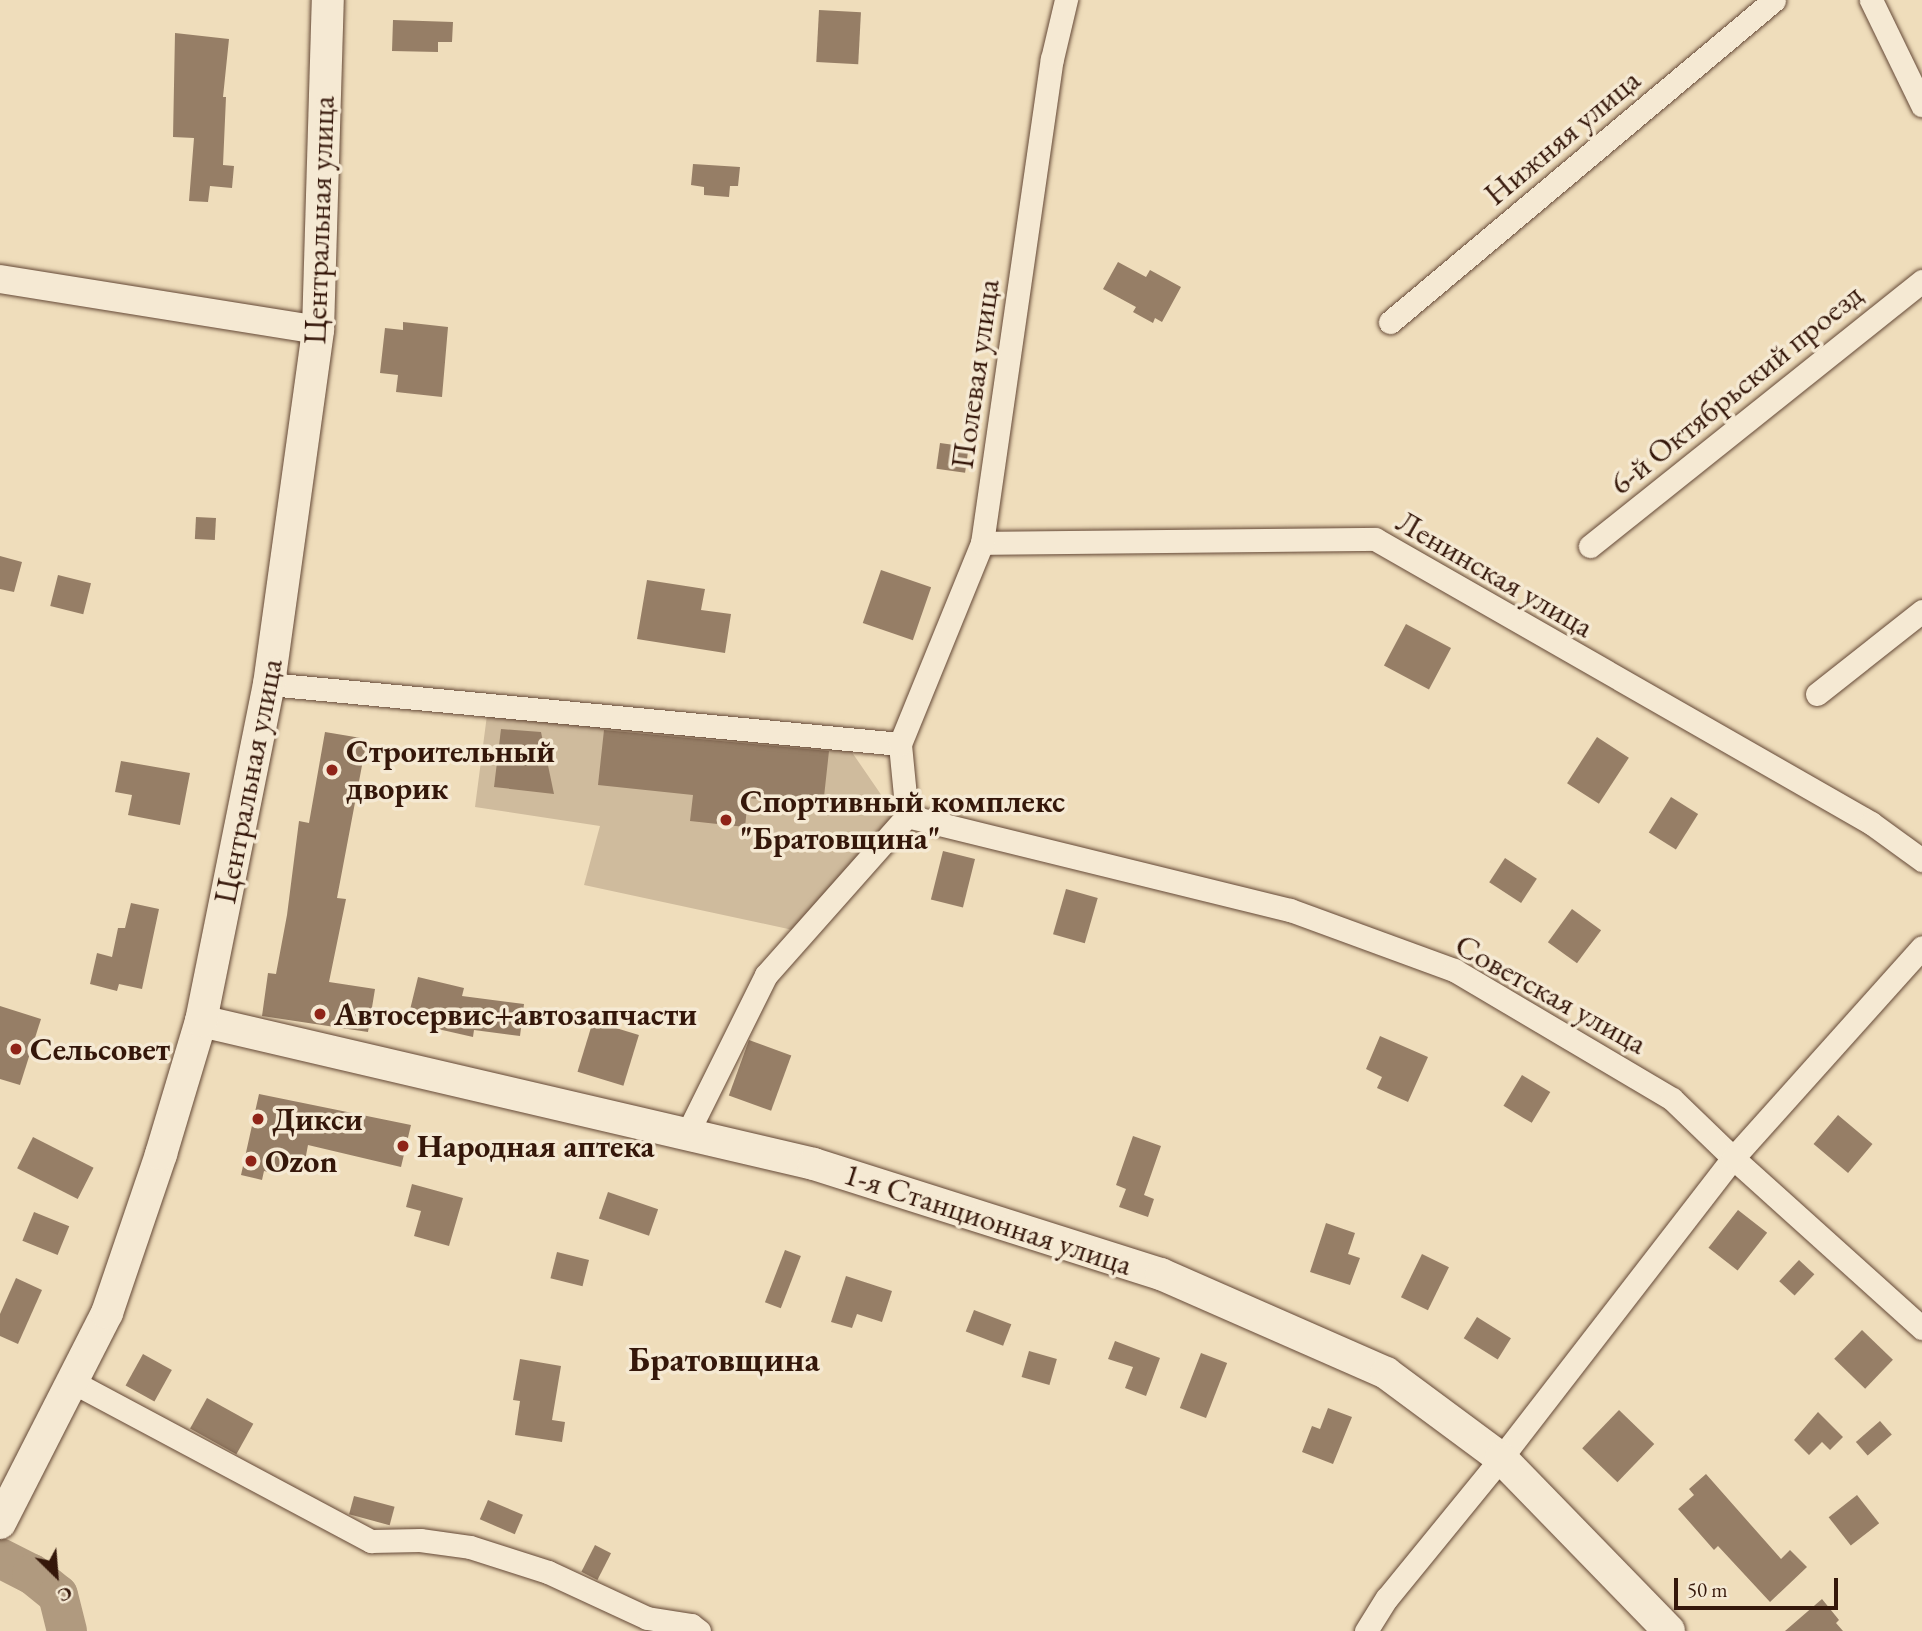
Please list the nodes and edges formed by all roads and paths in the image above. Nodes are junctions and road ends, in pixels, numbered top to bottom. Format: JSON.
{"nodes":[{"id":1,"x":328,"y":0,"type":"edge"},
{"id":2,"x":1066,"y":0,"type":"edge"},
{"id":3,"x":1774,"y":0,"type":"edge"},
{"id":4,"x":1871,"y":0,"type":"edge"},
{"id":5,"x":1922,"y":105,"type":"edge"},
{"id":6,"x":0,"y":279,"type":"edge"},
{"id":7,"x":1922,"y":281,"type":"edge"},
{"id":8,"x":1390,"y":322,"type":"dead end"},
{"id":9,"x":318,"y":330,"type":"junction"},
{"id":10,"x":982,"y":543,"type":"junction"},
{"id":11,"x":1590,"y":546,"type":"dead end"},
{"id":12,"x":1922,"y":611,"type":"edge"},
{"id":13,"x":269,"y":684,"type":"junction"},
{"id":14,"x":1817,"y":694,"type":"dead end"},
{"id":15,"x":900,"y":744,"type":"junction"},
{"id":16,"x":907,"y":816,"type":"junction"},
{"id":17,"x":1922,"y":860,"type":"edge"},
{"id":18,"x":1922,"y":947,"type":"edge"},
{"id":19,"x":201,"y":1021,"type":"junction"},
{"id":20,"x":687,"y":1134,"type":"junction"},
{"id":21,"x":1733,"y":1158,"type":"junction"},
{"id":22,"x":1922,"y":1328,"type":"edge"},
{"id":23,"x":71,"y":1381,"type":"junction"},
{"id":24,"x":1501,"y":1458,"type":"junction"},
{"id":25,"x":1,"y":1520,"type":"edge"},
{"id":26,"x":699,"y":1631,"type":"edge"},
{"id":27,"x":1366,"y":1631,"type":"edge"},
{"id":28,"x":1669,"y":1631,"type":"edge"}],
"edges":[{"from":1,"to":9,"type":"main road","name":"Центральная улица"},
{"from":2,"to":10,"type":"street","name":"Полевая улица"},
{"from":3,"to":8,"type":"street","name":"Нижняя улица"},
{"from":4,"to":5,"type":"street"},
{"from":6,"to":9,"type":"street"},
{"from":7,"to":11,"type":"street","name":"6-й Октябрьский проезд"},
{"from":9,"to":13,"type":"main road","name":"Центральная улица"},
{"from":10,"to":15,"type":"street","name":"Полевая улица"},
{"from":10,"to":17,"type":"street","name":"Ленинская улица"},
{"from":12,"to":14,"type":"street"},
{"from":13,"to":15,"type":"street"},
{"from":13,"to":19,"type":"main road","name":"Центральная улица"},
{"from":15,"to":16,"type":"street"},
{"from":16,"to":20,"type":"street"},
{"from":16,"to":21,"type":"street","name":"Советская улица"},
{"from":18,"to":21,"type":"street"},
{"from":19,"to":20,"type":"main road","name":"1-я Станционная улица"},
{"from":19,"to":23,"type":"main road","name":"Центральная улица"},
{"from":20,"to":24,"type":"main road","name":"1-я Станционная улица"},
{"from":21,"to":22,"type":"street","name":"Советская улица"},
{"from":21,"to":24,"type":"street"},
{"from":23,"to":25,"type":"main road","name":"Центральная улица"},
{"from":23,"to":26,"type":"street"},
{"from":24,"to":27,"type":"street"},
{"from":24,"to":28,"type":"main road","name":"1-я Станционная улица"}]}
